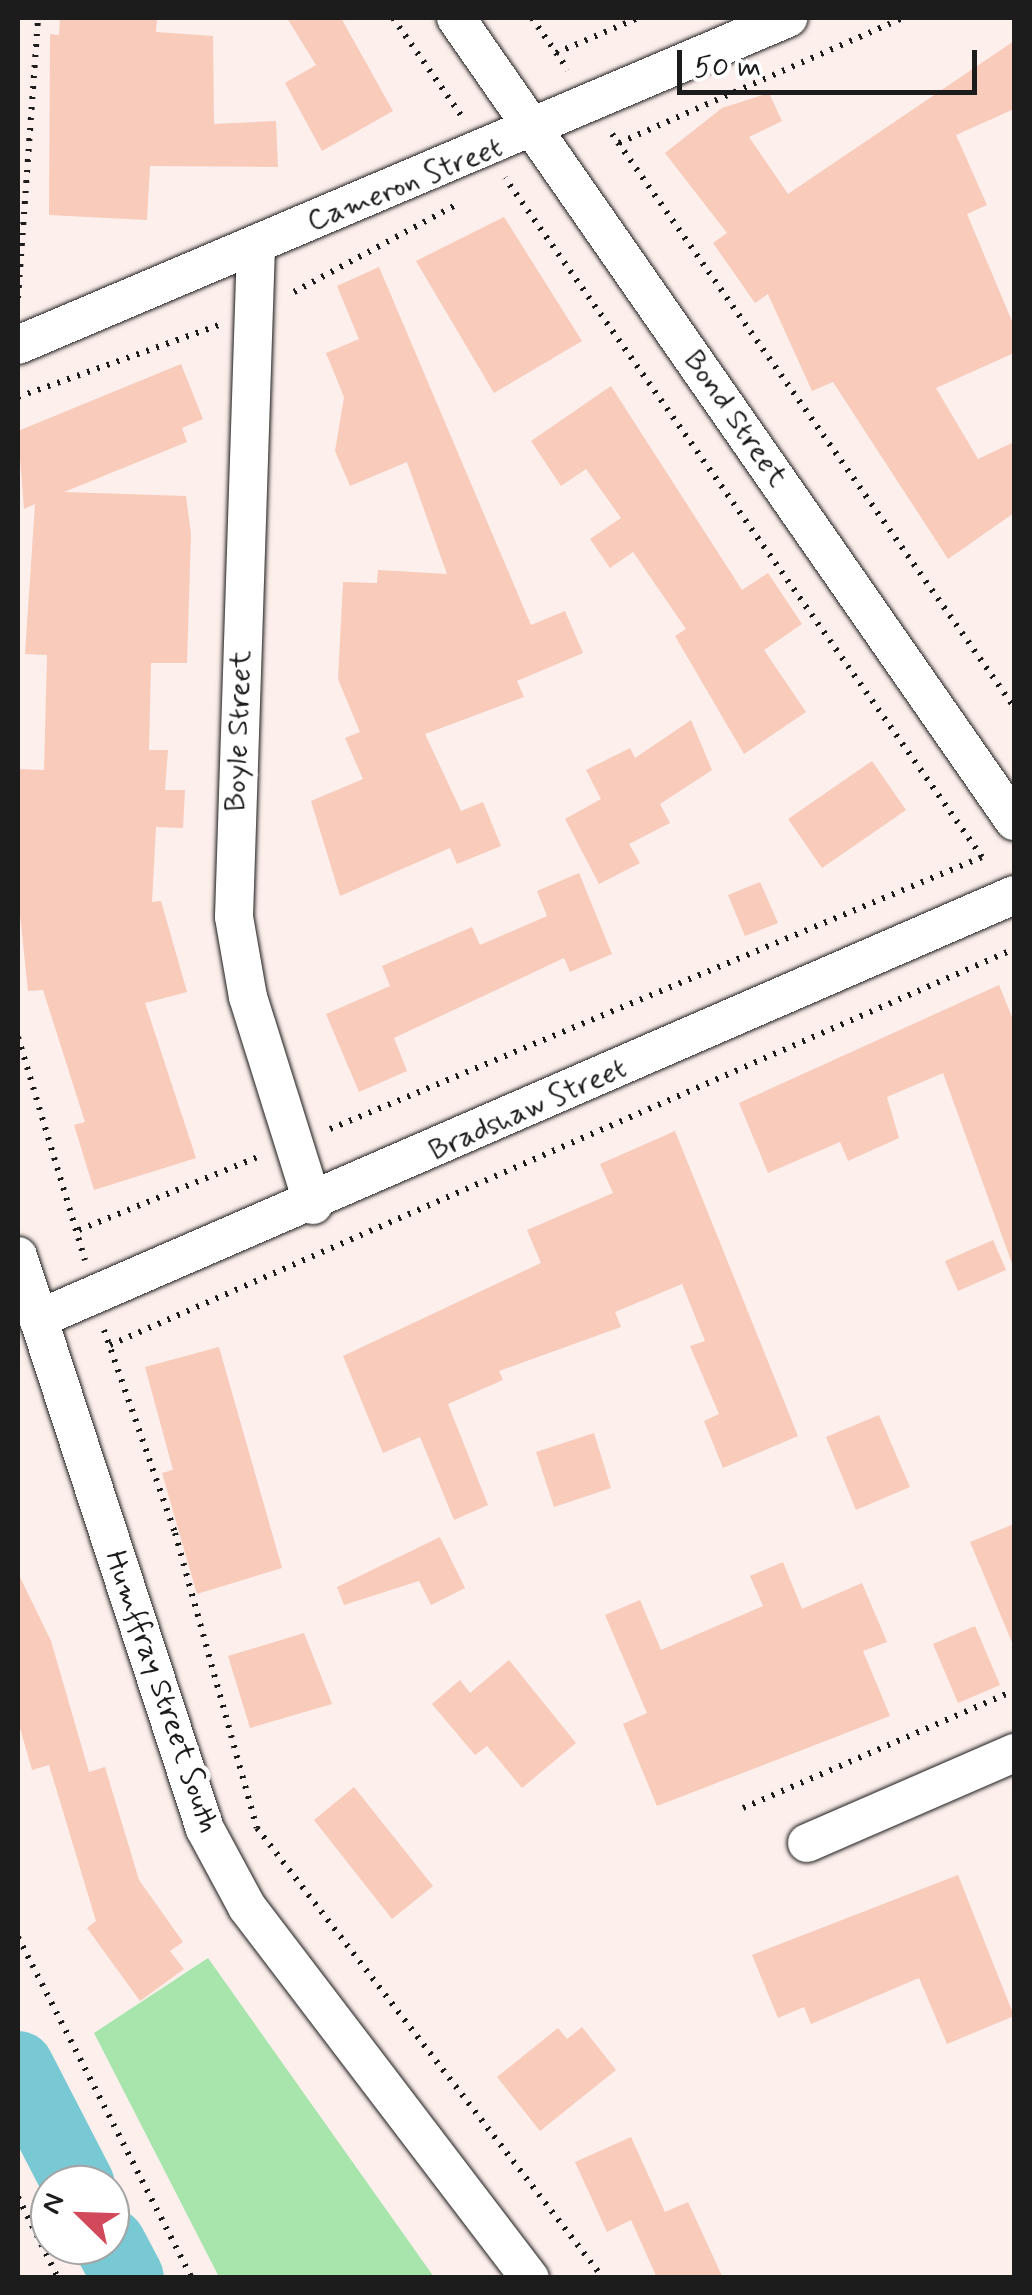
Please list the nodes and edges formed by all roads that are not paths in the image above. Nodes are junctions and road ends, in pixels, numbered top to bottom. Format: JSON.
{"nodes":[{"id":1,"x":456,"y":18,"type":"edge"},
{"id":2,"x":788,"y":18,"type":"edge"},
{"id":3,"x":535,"y":131,"type":"junction"},
{"id":4,"x":256,"y":246,"type":"junction"},
{"id":5,"x":18,"y":345,"type":"edge"},
{"id":6,"x":1014,"y":821,"type":"edge"},
{"id":7,"x":1014,"y":896,"type":"edge"},
{"id":8,"x":312,"y":1205,"type":"junction"},
{"id":9,"x":18,"y":1256,"type":"edge"},
{"id":10,"x":38,"y":1319,"type":"junction"},
{"id":11,"x":1014,"y":1753,"type":"edge"},
{"id":12,"x":807,"y":1843,"type":"dead end"},
{"id":13,"x":530,"y":2278,"type":"edge"}],
"edges":[{"from":1,"to":3,"type":"street","name":"Bond Street"},
{"from":2,"to":3,"type":"street","name":"Cameron Street"},
{"from":3,"to":4,"type":"street","name":"Cameron Street"},
{"from":3,"to":6,"type":"street","name":"Bond Street"},
{"from":4,"to":5,"type":"street","name":"Cameron Street"},
{"from":4,"to":8,"type":"street","name":"Boyle Street"},
{"from":7,"to":8,"type":"street","name":"Bradshaw Street"},
{"from":8,"to":10,"type":"street","name":"Bradshaw Street"},
{"from":9,"to":10,"type":"street","name":"Humffray Street South"},
{"from":10,"to":13,"type":"street","name":"Humffray Street South"},
{"from":11,"to":12,"type":"street"}]}
